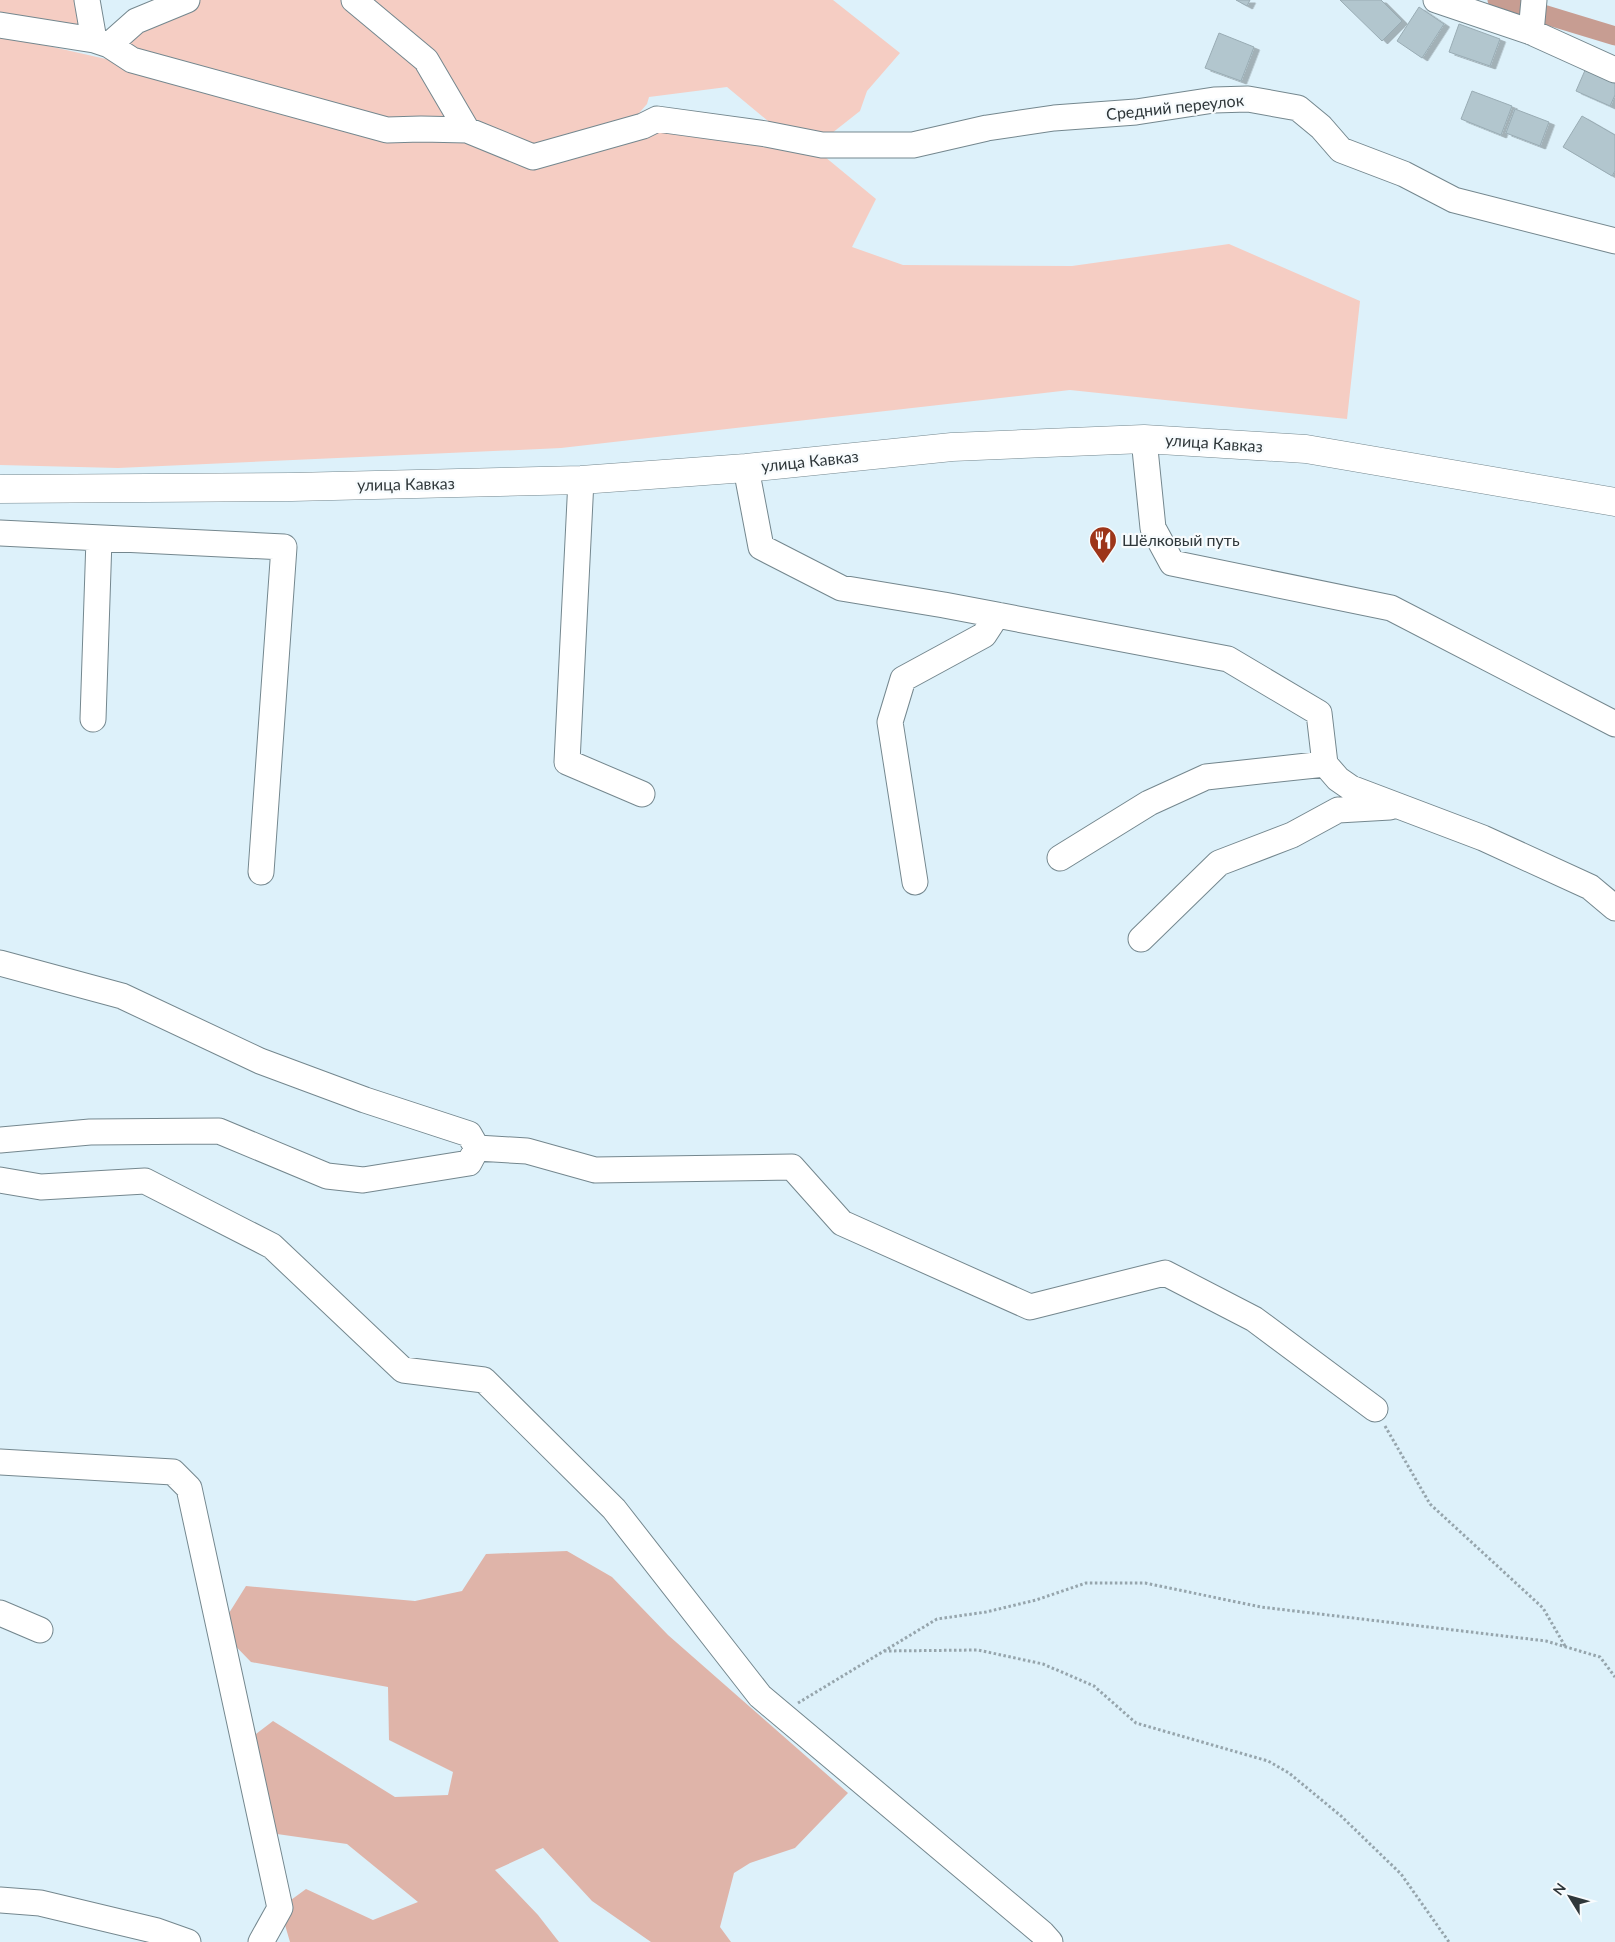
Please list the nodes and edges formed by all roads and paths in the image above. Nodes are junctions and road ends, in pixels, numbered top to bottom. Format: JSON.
{"nodes":[{"id":1,"x":87,"y":0,"type":"edge"},
{"id":2,"x":187,"y":0,"type":"edge"},
{"id":3,"x":354,"y":0,"type":"edge"},
{"id":4,"x":1436,"y":0,"type":"edge"},
{"id":5,"x":1534,"y":0,"type":"edge"},
{"id":6,"x":0,"y":25,"type":"edge"},
{"id":7,"x":1531,"y":29,"type":"junction"},
{"id":8,"x":101,"y":43,"type":"junction"},
{"id":9,"x":1615,"y":70,"type":"edge"},
{"id":10,"x":466,"y":130,"type":"junction"},
{"id":11,"x":1615,"y":241,"type":"edge"},
{"id":12,"x":1144,"y":439,"type":"junction"},
{"id":13,"x":746,"y":468,"type":"junction"},
{"id":14,"x":581,"y":480,"type":"junction"},
{"id":15,"x":0,"y":489,"type":"edge"},
{"id":16,"x":1615,"y":502,"type":"edge"},
{"id":17,"x":0,"y":533,"type":"edge"},
{"id":18,"x":99,"y":539,"type":"junction"},
{"id":19,"x":997,"y":615,"type":"junction"},
{"id":20,"x":93,"y":719,"type":"dead end"},
{"id":21,"x":1615,"y":724,"type":"edge"},
{"id":22,"x":1325,"y":764,"type":"junction"},
{"id":23,"x":642,"y":794,"type":"dead end"},
{"id":24,"x":1402,"y":807,"type":"junction"},
{"id":25,"x":1060,"y":858,"type":"dead end"},
{"id":26,"x":261,"y":872,"type":"dead end"},
{"id":27,"x":915,"y":882,"type":"dead end"},
{"id":28,"x":1615,"y":908,"type":"edge"},
{"id":29,"x":1141,"y":940,"type":"dead end"},
{"id":30,"x":0,"y":963,"type":"edge"},
{"id":31,"x":0,"y":1140,"type":"edge"},
{"id":32,"x":477,"y":1148,"type":"junction"},
{"id":33,"x":0,"y":1180,"type":"edge"},
{"id":34,"x":1375,"y":1409,"type":"joint"},
{"id":35,"x":0,"y":1462,"type":"edge"},
{"id":36,"x":0,"y":1613,"type":"edge"},
{"id":37,"x":40,"y":1630,"type":"dead end"},
{"id":38,"x":1566,"y":1647,"type":"junction"},
{"id":39,"x":884,"y":1651,"type":"junction"},
{"id":40,"x":1615,"y":1677,"type":"edge"},
{"id":41,"x":781,"y":1714,"type":"junction"},
{"id":42,"x":0,"y":1900,"type":"edge"},
{"id":43,"x":188,"y":1942,"type":"edge"},
{"id":44,"x":261,"y":1942,"type":"edge"},
{"id":45,"x":1050,"y":1942,"type":"edge"},
{"id":46,"x":1450,"y":1942,"type":"edge"}],
"edges":[{"from":1,"to":8,"type":"street"},
{"from":2,"to":8,"type":"street"},
{"from":3,"to":10,"type":"street"},
{"from":4,"to":7,"type":"street"},
{"from":5,"to":7,"type":"street"},
{"from":6,"to":8,"type":"street"},
{"from":7,"to":9,"type":"street"},
{"from":8,"to":10,"type":"street","name":"Средний переулок"},
{"from":10,"to":11,"type":"street","name":"Средний переулок"},
{"from":12,"to":13,"type":"highway","name":"улица Кавказ"},
{"from":12,"to":16,"type":"highway","name":"улица Кавказ"},
{"from":12,"to":21,"type":"street"},
{"from":13,"to":14,"type":"highway","name":"улица Кавказ"},
{"from":13,"to":19,"type":"street"},
{"from":14,"to":15,"type":"highway","name":"улица Кавказ"},
{"from":14,"to":23,"type":"street"},
{"from":17,"to":18,"type":"street"},
{"from":18,"to":20,"type":"street"},
{"from":18,"to":26,"type":"street"},
{"from":19,"to":22,"type":"street"},
{"from":19,"to":27,"type":"street"},
{"from":22,"to":24,"type":"street"},
{"from":22,"to":25,"type":"street"},
{"from":24,"to":28,"type":"street"},
{"from":24,"to":29,"type":"street"},
{"from":30,"to":32,"type":"street"},
{"from":31,"to":32,"type":"street"},
{"from":32,"to":34,"type":"street"},
{"from":33,"to":41,"type":"street"},
{"from":34,"to":38,"type":"path"},
{"from":35,"to":44,"type":"street"},
{"from":36,"to":37,"type":"street"},
{"from":38,"to":39,"type":"path"},
{"from":38,"to":40,"type":"path"},
{"from":39,"to":41,"type":"path"},
{"from":39,"to":46,"type":"path"},
{"from":41,"to":45,"type":"street"},
{"from":42,"to":43,"type":"street"}]}
